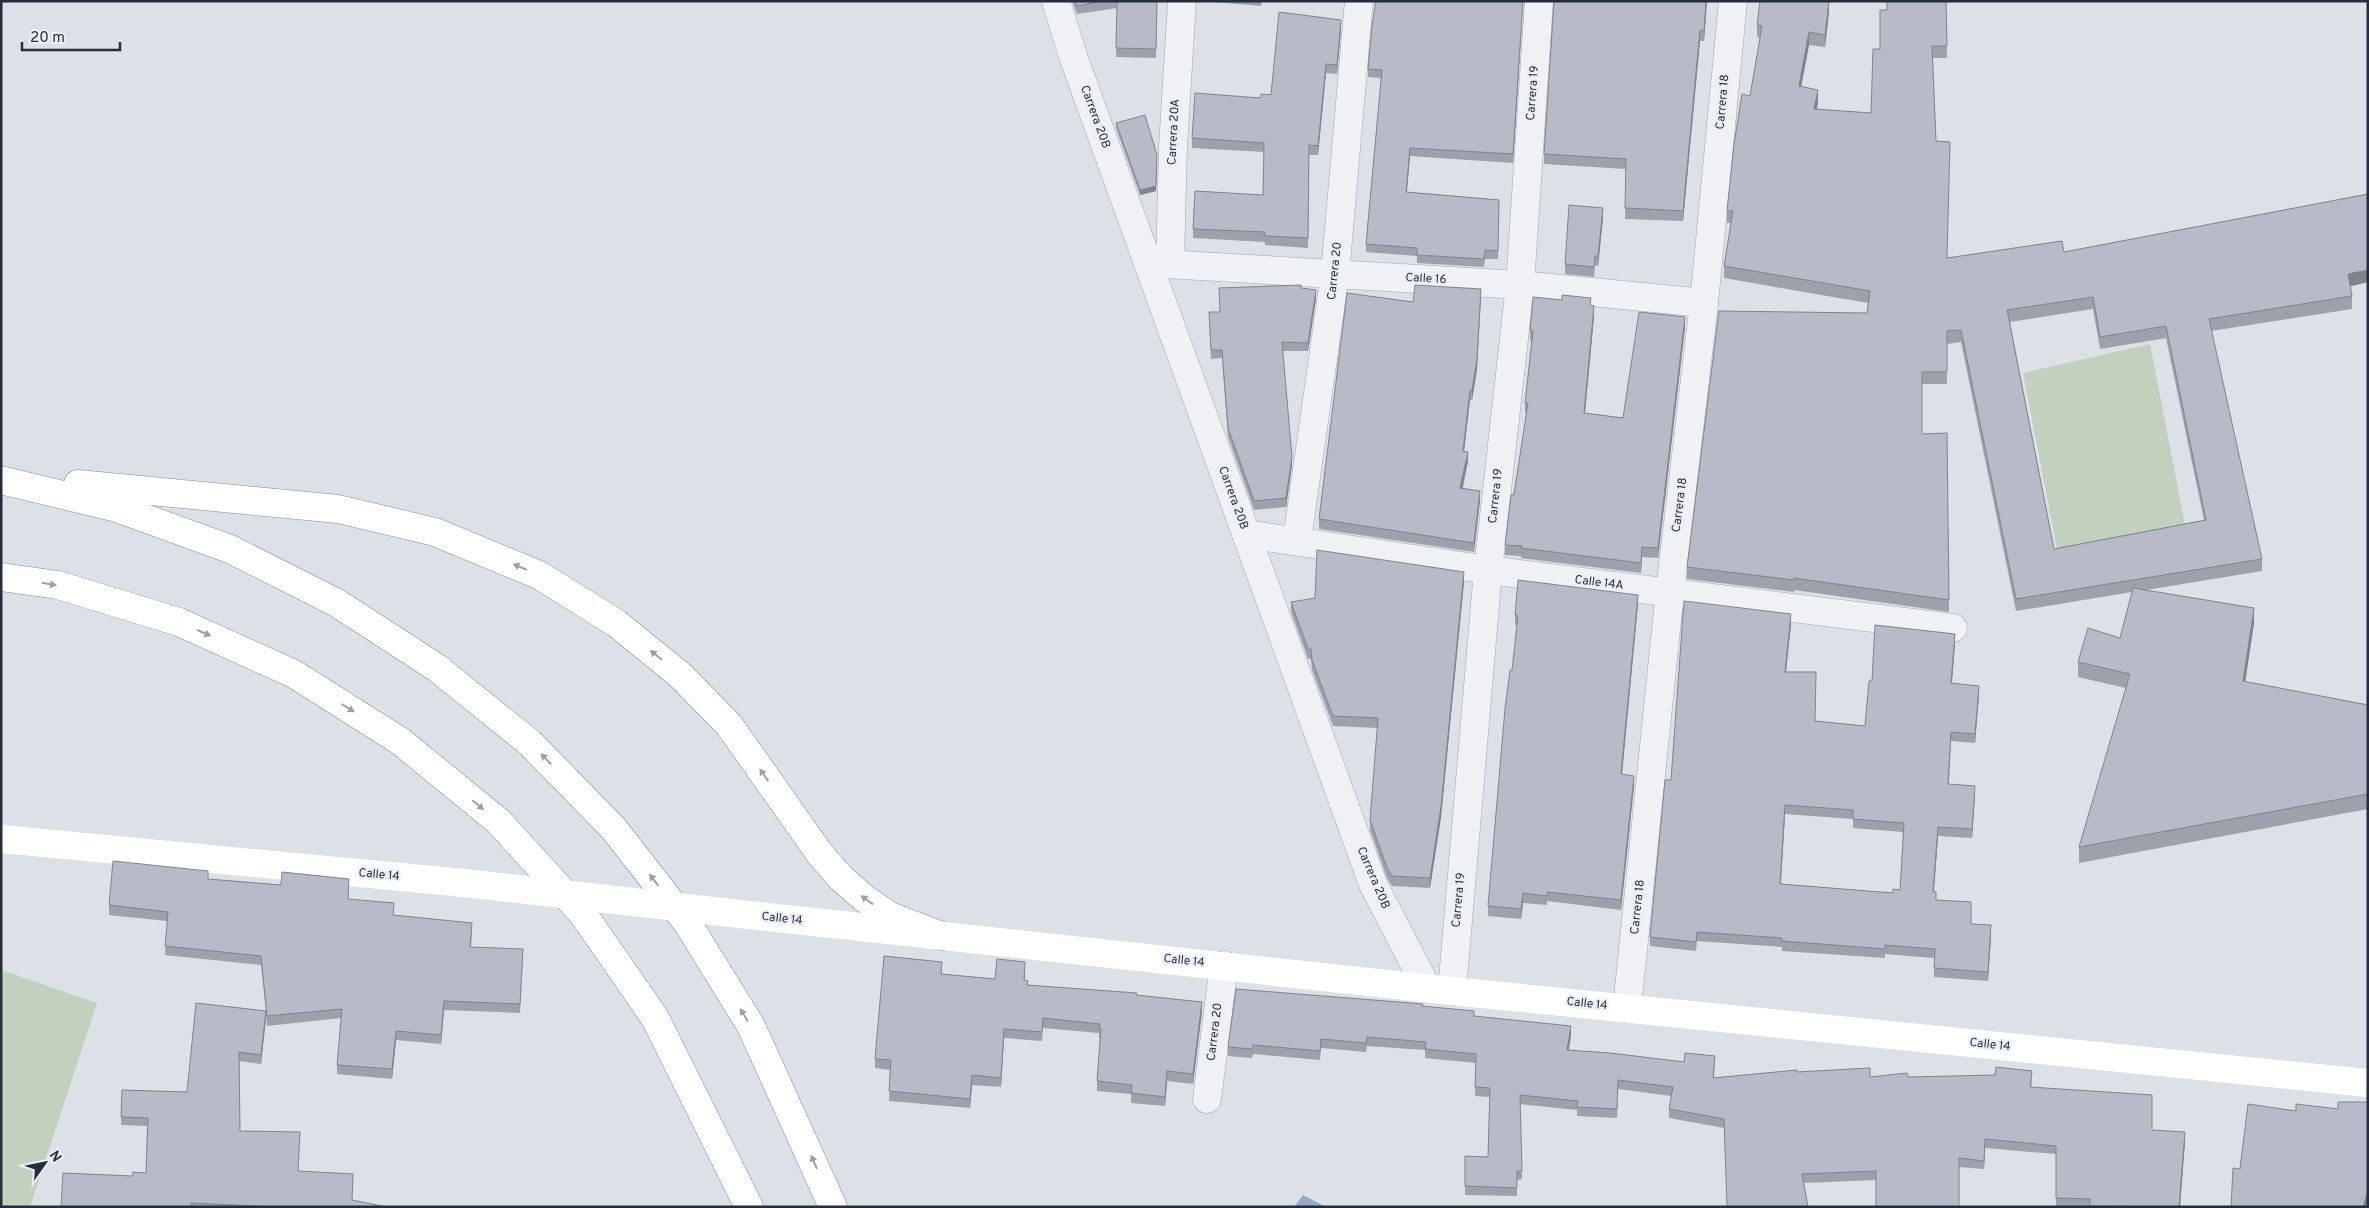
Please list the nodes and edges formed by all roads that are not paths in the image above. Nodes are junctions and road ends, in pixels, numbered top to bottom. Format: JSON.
{"nodes":[{"id":1,"x":1056,"y":1,"type":"edge"},
{"id":2,"x":1182,"y":1,"type":"edge"},
{"id":3,"x":1359,"y":1,"type":"edge"},
{"id":4,"x":1539,"y":1,"type":"edge"},
{"id":5,"x":1733,"y":1,"type":"edge"},
{"id":6,"x":1159,"y":263,"type":"junction"},
{"id":7,"x":1335,"y":274,"type":"junction"},
{"id":8,"x":1520,"y":285,"type":"junction"},
{"id":9,"x":1704,"y":303,"type":"junction"},
{"id":10,"x":1,"y":478,"type":"edge"},
{"id":11,"x":1246,"y":534,"type":"junction"},
{"id":12,"x":1297,"y":540,"type":"junction"},
{"id":13,"x":1488,"y":570,"type":"junction"},
{"id":14,"x":1,"y":577,"type":"edge"},
{"id":15,"x":1670,"y":591,"type":"junction"},
{"id":16,"x":1952,"y":628,"type":"dead end"},
{"id":17,"x":1,"y":839,"type":"edge"},
{"id":18,"x":942,"y":936,"type":"junction"},
{"id":19,"x":1224,"y":965,"type":"junction"},
{"id":20,"x":1439,"y":990,"type":"junction"},
{"id":21,"x":1627,"y":1008,"type":"junction"},
{"id":22,"x":2368,"y":1083,"type":"edge"},
{"id":23,"x":1207,"y":1099,"type":"dead end"},
{"id":24,"x":749,"y":1207,"type":"edge"},
{"id":25,"x":833,"y":1207,"type":"edge"}],
"edges":[{"from":1,"to":6,"type":"street","name":"Carrera 20B"},
{"from":2,"to":6,"type":"street","name":"Carrera 20A"},
{"from":3,"to":7,"type":"street","name":"Carrera 20"},
{"from":4,"to":8,"type":"street","name":"Carrera 19"},
{"from":5,"to":9,"type":"street","name":"Carrera 18"},
{"from":6,"to":7,"type":"street","name":"Calle 16"},
{"from":6,"to":11,"type":"street","name":"Carrera 20B"},
{"from":7,"to":8,"type":"street","name":"Calle 16"},
{"from":7,"to":12,"type":"street","name":"Carrera 20"},
{"from":8,"to":9,"type":"street","name":"Calle 16"},
{"from":8,"to":13,"type":"street","name":"Carrera 19"},
{"from":9,"to":15,"type":"street","name":"Carrera 18"},
{"from":18,"to":10,"type":"main road","one_way":true},
{"from":25,"to":10,"type":"main road","one_way":true},
{"from":11,"to":12,"type":"street","name":"Calle 14A"},
{"from":11,"to":20,"type":"street","name":"Carrera 20B"},
{"from":12,"to":13,"type":"street","name":"Calle 14A"},
{"from":13,"to":15,"type":"street","name":"Calle 14A"},
{"from":13,"to":20,"type":"street","name":"Carrera 19"},
{"from":14,"to":24,"type":"main road","one_way":true},
{"from":15,"to":16,"type":"street","name":"Calle 14A"},
{"from":15,"to":21,"type":"street","name":"Carrera 18"},
{"from":17,"to":18,"type":"main road","name":"Calle 14","bridge":true},
{"from":18,"to":19,"type":"main road","name":"Calle 14"},
{"from":19,"to":20,"type":"main road","name":"Calle 14"},
{"from":19,"to":23,"type":"street","name":"Carrera 20"},
{"from":20,"to":21,"type":"main road","name":"Calle 14"},
{"from":21,"to":22,"type":"main road","name":"Calle 14"}]}
